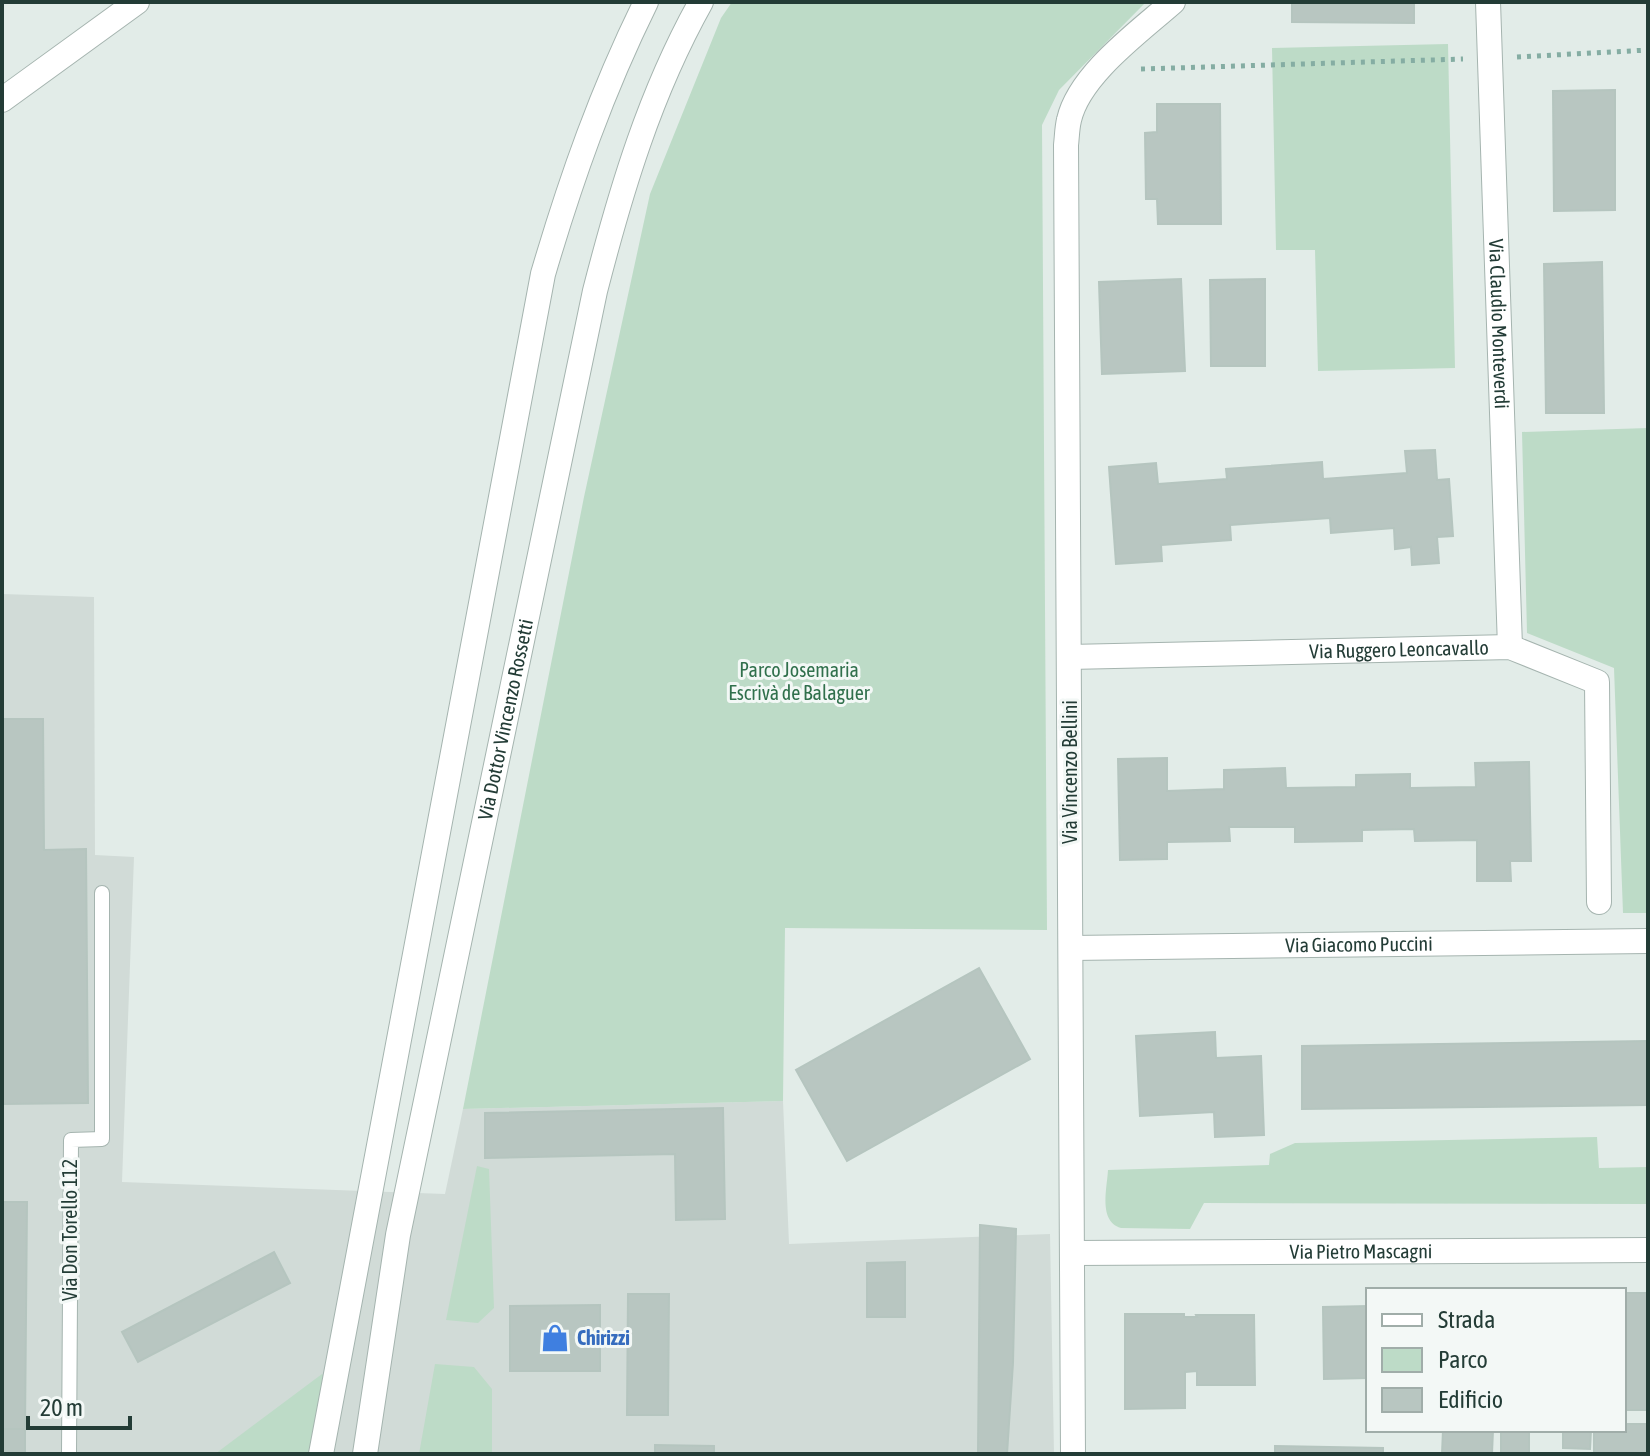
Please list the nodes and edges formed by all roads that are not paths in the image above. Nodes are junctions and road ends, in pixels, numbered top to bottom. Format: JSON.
{"nodes":[{"id":1,"x":137,"y":2,"type":"edge"},
{"id":2,"x":646,"y":2,"type":"edge"},
{"id":3,"x":701,"y":2,"type":"edge"},
{"id":4,"x":1173,"y":2,"type":"edge"},
{"id":5,"x":1488,"y":2,"type":"edge"},
{"id":6,"x":111,"y":10,"type":"edge"},
{"id":7,"x":2,"y":100,"type":"edge"},
{"id":8,"x":1510,"y":647,"type":"junction"},
{"id":9,"x":1069,"y":657,"type":"junction"},
{"id":10,"x":102,"y":893,"type":"dead end"},
{"id":11,"x":1599,"y":902,"type":"dead end"},
{"id":12,"x":1648,"y":941,"type":"edge"},
{"id":13,"x":1071,"y":948,"type":"junction"},
{"id":14,"x":1648,"y":1250,"type":"edge"},
{"id":15,"x":1073,"y":1253,"type":"junction"},
{"id":16,"x":69,"y":1454,"type":"edge"},
{"id":17,"x":321,"y":1454,"type":"edge"},
{"id":18,"x":365,"y":1454,"type":"edge"},
{"id":19,"x":1073,"y":1454,"type":"edge"}],
"edges":[{"from":1,"to":6,"type":"street"},
{"from":2,"to":17,"type":"street"},
{"from":3,"to":18,"type":"street","name":"Via Dottor Vincenzo Rossetti"},
{"from":4,"to":9,"type":"street","name":"Via Vincenzo Bellini"},
{"from":5,"to":8,"type":"street","name":"Via Claudio Monteverdi"},
{"from":6,"to":7,"type":"street"},
{"from":8,"to":9,"type":"street","name":"Via Ruggero Leoncavallo"},
{"from":8,"to":11,"type":"street","name":"Via Ruggero Leoncavallo"},
{"from":9,"to":13,"type":"street","name":"Via Vincenzo Bellini"},
{"from":10,"to":16,"type":"lane","name":"Via Don Torello 112"},
{"from":12,"to":13,"type":"street","name":"Via Giacomo Puccini"},
{"from":13,"to":15,"type":"street","name":"Via Vincenzo Bellini"},
{"from":14,"to":15,"type":"street","name":"Via Pietro Mascagni"},
{"from":15,"to":19,"type":"street","name":"Via Vincenzo Bellini"}]}
